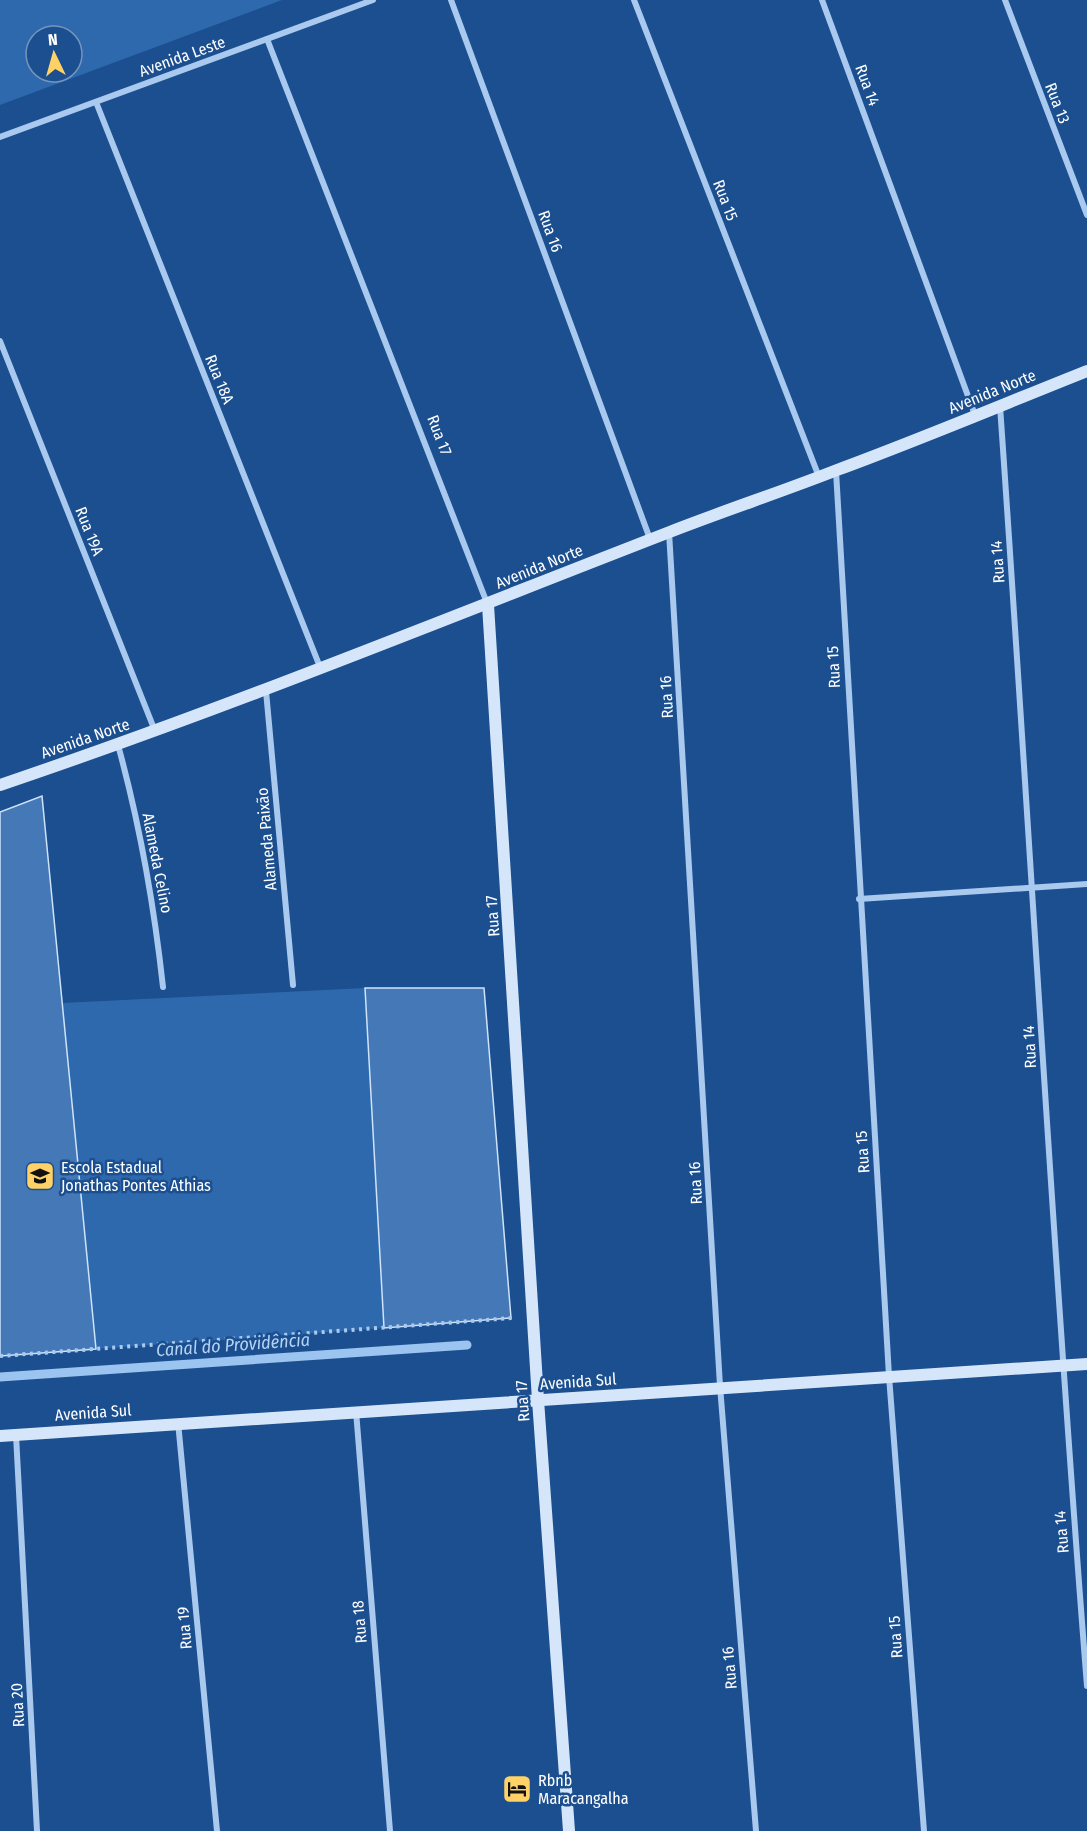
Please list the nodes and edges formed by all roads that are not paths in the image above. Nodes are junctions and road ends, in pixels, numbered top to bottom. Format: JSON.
{"nodes":[{"id":1,"x":373,"y":0,"type":"edge"},
{"id":2,"x":451,"y":0,"type":"edge"},
{"id":3,"x":634,"y":0,"type":"edge"},
{"id":4,"x":822,"y":0,"type":"edge"},
{"id":5,"x":1005,"y":0,"type":"edge"},
{"id":6,"x":267,"y":39,"type":"junction"},
{"id":7,"x":96,"y":102,"type":"junction"},
{"id":8,"x":0,"y":137,"type":"edge"},
{"id":9,"x":1087,"y":215,"type":"edge"},
{"id":10,"x":0,"y":341,"type":"edge"},
{"id":11,"x":1087,"y":371,"type":"edge"},
{"id":12,"x":1000,"y":405,"type":"junction"},
{"id":13,"x":975,"y":415,"type":"junction"},
{"id":14,"x":836,"y":471,"type":"junction"},
{"id":15,"x":819,"y":477,"type":"junction"},
{"id":16,"x":669,"y":532,"type":"junction"},
{"id":17,"x":650,"y":539,"type":"junction"},
{"id":18,"x":488,"y":604,"type":"junction"},
{"id":19,"x":320,"y":667,"type":"junction"},
{"id":20,"x":266,"y":691,"type":"junction"},
{"id":21,"x":155,"y":731,"type":"junction"},
{"id":22,"x":118,"y":745,"type":"junction"},
{"id":23,"x":0,"y":785,"type":"edge"},
{"id":24,"x":1087,"y":884,"type":"edge"},
{"id":25,"x":1034,"y":888,"type":"junction"},
{"id":26,"x":860,"y":899,"type":"junction"},
{"id":27,"x":293,"y":985,"type":"dead end"},
{"id":28,"x":163,"y":987,"type":"dead end"},
{"id":29,"x":1087,"y":1364,"type":"edge"},
{"id":30,"x":1061,"y":1365,"type":"junction"},
{"id":31,"x":889,"y":1376,"type":"junction"},
{"id":32,"x":720,"y":1386,"type":"junction"},
{"id":33,"x":538,"y":1400,"type":"junction"},
{"id":34,"x":356,"y":1411,"type":"junction"},
{"id":35,"x":178,"y":1422,"type":"junction"},
{"id":36,"x":16,"y":1435,"type":"junction"},
{"id":37,"x":0,"y":1436,"type":"edge"},
{"id":38,"x":1087,"y":1686,"type":"edge"},
{"id":39,"x":37,"y":1831,"type":"edge"},
{"id":40,"x":217,"y":1831,"type":"edge"},
{"id":41,"x":390,"y":1831,"type":"edge"},
{"id":42,"x":569,"y":1831,"type":"edge"},
{"id":43,"x":756,"y":1831,"type":"edge"},
{"id":44,"x":924,"y":1831,"type":"edge"}],
"edges":[{"from":1,"to":6,"type":"street","name":"Avenida Leste"},
{"from":2,"to":17,"type":"street","name":"Rua 16"},
{"from":3,"to":15,"type":"street","name":"Rua 15"},
{"from":4,"to":13,"type":"street","name":"Rua 14"},
{"from":5,"to":9,"type":"street","name":"Rua 13"},
{"from":6,"to":7,"type":"street","name":"Avenida Leste"},
{"from":6,"to":18,"type":"street","name":"Rua 17"},
{"from":7,"to":8,"type":"street","name":"Avenida Leste"},
{"from":7,"to":19,"type":"street","name":"Rua 18A"},
{"from":10,"to":21,"type":"street","name":"Rua 19A"},
{"from":11,"to":12,"type":"street","name":"Avenida Norte"},
{"from":12,"to":13,"type":"street","name":"Avenida Norte"},
{"from":12,"to":25,"type":"street","name":"Rua 14"},
{"from":13,"to":14,"type":"street","name":"Avenida Norte"},
{"from":14,"to":15,"type":"street","name":"Avenida Norte"},
{"from":14,"to":26,"type":"street","name":"Rua 15"},
{"from":15,"to":16,"type":"street","name":"Avenida Norte"},
{"from":16,"to":17,"type":"street","name":"Avenida Norte"},
{"from":16,"to":32,"type":"street","name":"Rua 16"},
{"from":17,"to":18,"type":"street","name":"Avenida Norte"},
{"from":18,"to":19,"type":"street","name":"Avenida Norte"},
{"from":18,"to":33,"type":"street","name":"Rua 17"},
{"from":19,"to":20,"type":"street","name":"Avenida Norte"},
{"from":20,"to":21,"type":"street","name":"Avenida Norte"},
{"from":20,"to":27,"type":"street","name":"Alameda Paixão"},
{"from":21,"to":22,"type":"street","name":"Avenida Norte"},
{"from":22,"to":23,"type":"street","name":"Avenida Norte"},
{"from":22,"to":28,"type":"street","name":"Alameda Celino"},
{"from":24,"to":25,"type":"street"},
{"from":25,"to":26,"type":"street"},
{"from":25,"to":30,"type":"street","name":"Rua 14"},
{"from":26,"to":31,"type":"street","name":"Rua 15"},
{"from":29,"to":30,"type":"street","name":"Avenida Sul"},
{"from":30,"to":31,"type":"street","name":"Avenida Sul"},
{"from":30,"to":38,"type":"street","name":"Rua 14"},
{"from":31,"to":32,"type":"street","name":"Avenida Sul"},
{"from":31,"to":44,"type":"street","name":"Rua 15"},
{"from":32,"to":33,"type":"street","name":"Avenida Sul"},
{"from":32,"to":43,"type":"street","name":"Rua 16"},
{"from":33,"to":34,"type":"street","name":"Avenida Sul"},
{"from":33,"to":42,"type":"street","name":"Rua 17"},
{"from":34,"to":35,"type":"street","name":"Avenida Sul"},
{"from":34,"to":41,"type":"street","name":"Rua 18"},
{"from":35,"to":36,"type":"street","name":"Avenida Sul"},
{"from":35,"to":40,"type":"street","name":"Rua 19"},
{"from":36,"to":37,"type":"street","name":"Avenida Sul"},
{"from":36,"to":39,"type":"street","name":"Rua 20"}]}
